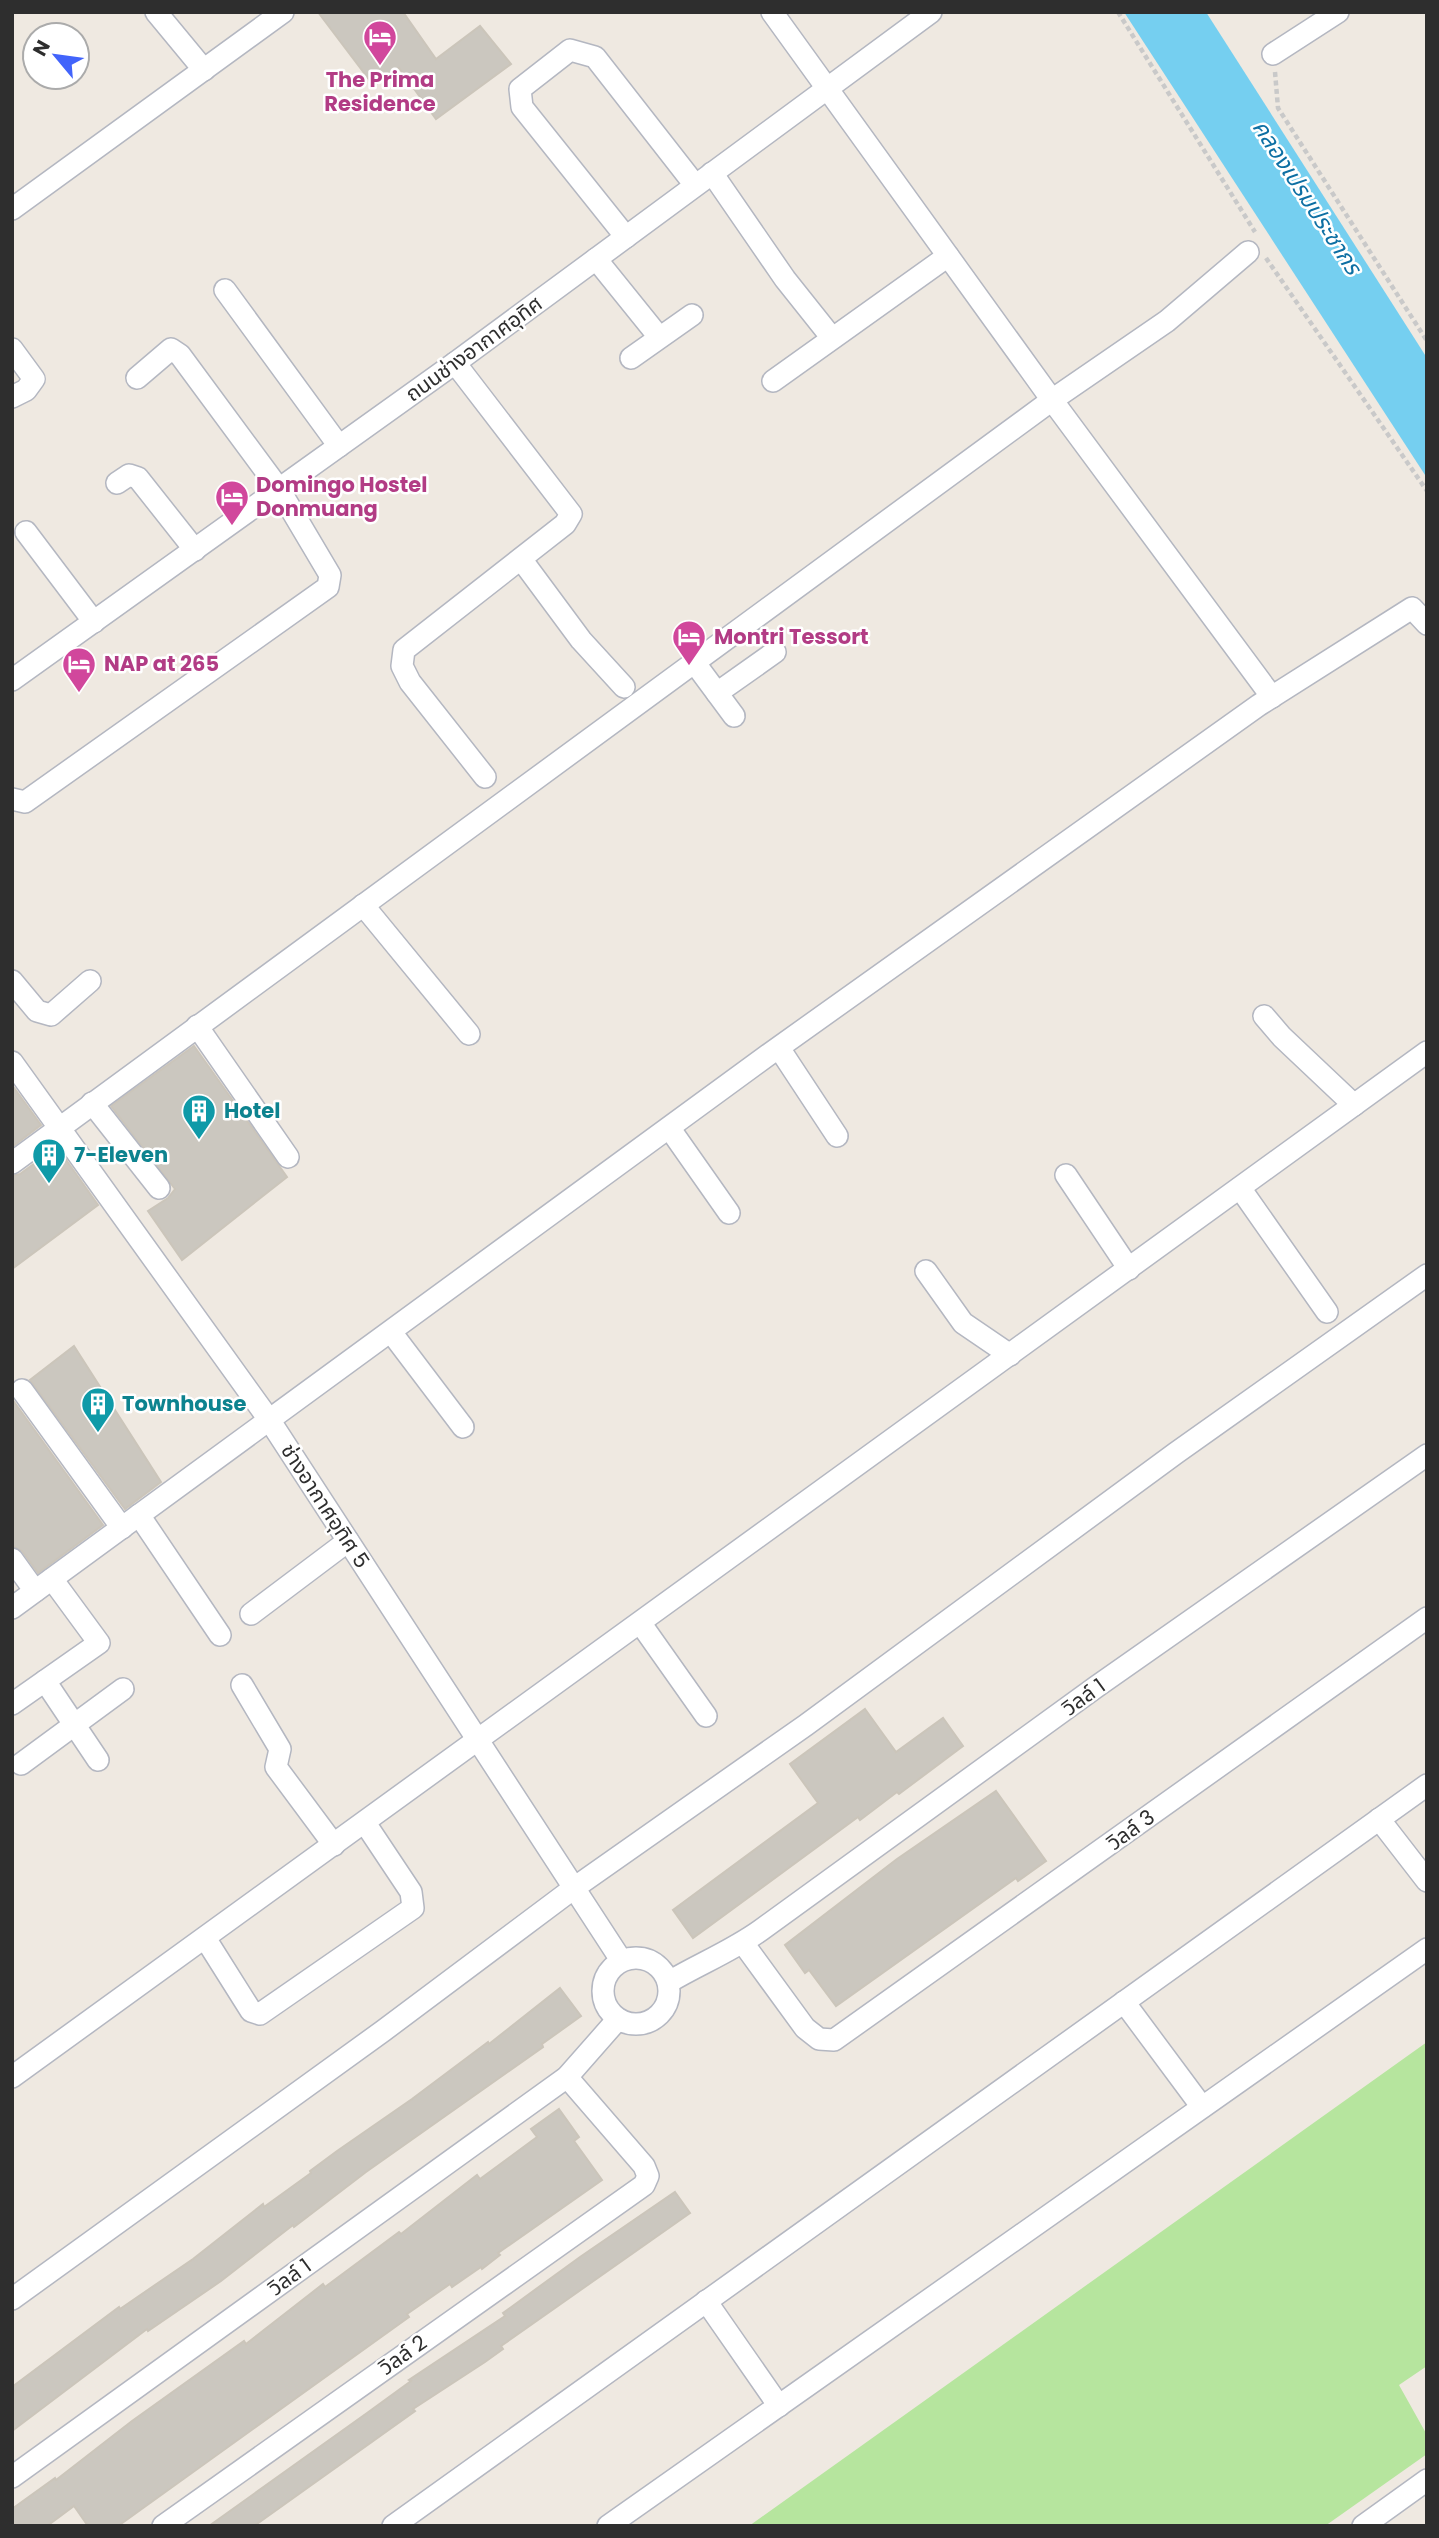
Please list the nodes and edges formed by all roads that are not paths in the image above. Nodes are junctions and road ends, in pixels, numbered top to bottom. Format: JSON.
{"nodes":[{"id":1,"x":156,"y":12,"type":"edge"},
{"id":2,"x":283,"y":12,"type":"edge"},
{"id":3,"x":772,"y":12,"type":"edge"},
{"id":4,"x":931,"y":12,"type":"edge"},
{"id":5,"x":1338,"y":12,"type":"edge"},
{"id":6,"x":1273,"y":54,"type":"road end"},
{"id":7,"x":204,"y":70,"type":"junction"},
{"id":8,"x":827,"y":88,"type":"junction"},
{"id":9,"x":704,"y":179,"type":"junction"},
{"id":10,"x":12,"y":209,"type":"edge"},
{"id":11,"x":625,"y":237,"type":"junction"},
{"id":12,"x":1248,"y":252,"type":"dead end"},
{"id":13,"x":948,"y":256,"type":"junction"},
{"id":14,"x":596,"y":259,"type":"junction"},
{"id":15,"x":225,"y":290,"type":"dead end"},
{"id":16,"x":692,"y":315,"type":"dead end"},
{"id":17,"x":659,"y":337,"type":"junction"},
{"id":18,"x":832,"y":338,"type":"junction"},
{"id":19,"x":12,"y":349,"type":"edge"},
{"id":20,"x":631,"y":358,"type":"dead end"},
{"id":21,"x":455,"y":363,"type":"junction"},
{"id":22,"x":137,"y":378,"type":"dead end"},
{"id":23,"x":773,"y":381,"type":"dead end"},
{"id":24,"x":12,"y":397,"type":"edge"},
{"id":25,"x":1052,"y":400,"type":"junction"},
{"id":26,"x":339,"y":446,"type":"junction"},
{"id":27,"x":117,"y":483,"type":"dead end"},
{"id":28,"x":279,"y":489,"type":"junction"},
{"id":29,"x":26,"y":532,"type":"dead end"},
{"id":30,"x":195,"y":550,"type":"junction"},
{"id":31,"x":521,"y":559,"type":"junction"},
{"id":32,"x":94,"y":622,"type":"junction"},
{"id":33,"x":1427,"y":624,"type":"edge"},
{"id":34,"x":775,"y":652,"type":"dead end"},
{"id":35,"x":694,"y":662,"type":"junction"},
{"id":36,"x":12,"y":680,"type":"edge"},
{"id":37,"x":624,"y":687,"type":"dead end"},
{"id":38,"x":717,"y":693,"type":"junction"},
{"id":39,"x":1272,"y":697,"type":"junction"},
{"id":40,"x":734,"y":716,"type":"dead end"},
{"id":41,"x":485,"y":778,"type":"dead end"},
{"id":42,"x":12,"y":799,"type":"edge"},
{"id":43,"x":363,"y":905,"type":"junction"},
{"id":44,"x":12,"y":981,"type":"edge"},
{"id":45,"x":90,"y":981,"type":"dead end"},
{"id":46,"x":1264,"y":1016,"type":"dead end"},
{"id":47,"x":197,"y":1026,"type":"junction"},
{"id":48,"x":468,"y":1034,"type":"dead end"},
{"id":49,"x":779,"y":1048,"type":"junction"},
{"id":50,"x":1427,"y":1052,"type":"edge"},
{"id":51,"x":12,"y":1062,"type":"edge"},
{"id":52,"x":92,"y":1103,"type":"junction"},
{"id":53,"x":1354,"y":1105,"type":"junction"},
{"id":54,"x":59,"y":1127,"type":"junction"},
{"id":55,"x":670,"y":1129,"type":"junction"},
{"id":56,"x":837,"y":1136,"type":"dead end"},
{"id":57,"x":288,"y":1157,"type":"dead end"},
{"id":58,"x":12,"y":1163,"type":"edge"},
{"id":59,"x":1066,"y":1175,"type":"dead end"},
{"id":60,"x":159,"y":1188,"type":"dead end"},
{"id":61,"x":1240,"y":1188,"type":"junction"},
{"id":62,"x":729,"y":1213,"type":"dead end"},
{"id":63,"x":1129,"y":1269,"type":"junction"},
{"id":64,"x":926,"y":1271,"type":"dead end"},
{"id":65,"x":1427,"y":1275,"type":"edge"},
{"id":66,"x":1327,"y":1312,"type":"dead end"},
{"id":67,"x":391,"y":1332,"type":"junction"},
{"id":68,"x":1010,"y":1355,"type":"junction"},
{"id":69,"x":22,"y":1390,"type":"dead end"},
{"id":70,"x":270,"y":1421,"type":"junction"},
{"id":71,"x":463,"y":1427,"type":"dead end"},
{"id":72,"x":1427,"y":1455,"type":"edge"},
{"id":73,"x":139,"y":1515,"type":"junction"},
{"id":74,"x":122,"y":1528,"type":"junction"},
{"id":75,"x":348,"y":1541,"type":"junction"},
{"id":76,"x":12,"y":1559,"type":"edge"},
{"id":77,"x":43,"y":1585,"type":"junction"},
{"id":78,"x":12,"y":1608,"type":"edge"},
{"id":79,"x":251,"y":1614,"type":"dead end"},
{"id":80,"x":1427,"y":1618,"type":"edge"},
{"id":81,"x":640,"y":1624,"type":"junction"},
{"id":82,"x":220,"y":1635,"type":"dead end"},
{"id":83,"x":45,"y":1681,"type":"junction"},
{"id":84,"x":242,"y":1685,"type":"dead end"},
{"id":85,"x":123,"y":1689,"type":"dead end"},
{"id":86,"x":12,"y":1704,"type":"edge"},
{"id":87,"x":706,"y":1716,"type":"dead end"},
{"id":88,"x":74,"y":1725,"type":"junction"},
{"id":89,"x":478,"y":1741,"type":"junction"},
{"id":90,"x":98,"y":1760,"type":"dead end"},
{"id":91,"x":21,"y":1764,"type":"dead end"},
{"id":92,"x":1427,"y":1785,"type":"edge"},
{"id":93,"x":1379,"y":1819,"type":"junction"},
{"id":94,"x":365,"y":1823,"type":"junction"},
{"id":95,"x":334,"y":1845,"type":"junction"},
{"id":96,"x":1427,"y":1881,"type":"edge"},
{"id":97,"x":575,"y":1888,"type":"junction"},
{"id":98,"x":205,"y":1938,"type":"junction"},
{"id":99,"x":743,"y":1943,"type":"junction"},
{"id":100,"x":1427,"y":1949,"type":"edge"},
{"id":101,"x":621,"y":1960,"type":"junction"},
{"id":102,"x":668,"y":1982,"type":"junction"},
{"id":103,"x":1124,"y":2002,"type":"junction"},
{"id":104,"x":618,"y":2019,"type":"junction"},
{"id":105,"x":12,"y":2077,"type":"edge"},
{"id":106,"x":567,"y":2077,"type":"junction"},
{"id":107,"x":1202,"y":2107,"type":"junction"},
{"id":108,"x":12,"y":2299,"type":"edge"},
{"id":109,"x":706,"y":2301,"type":"junction"},
{"id":110,"x":779,"y":2406,"type":"junction"},
{"id":111,"x":12,"y":2477,"type":"edge"},
{"id":112,"x":1427,"y":2480,"type":"edge"},
{"id":113,"x":163,"y":2526,"type":"edge"},
{"id":114,"x":393,"y":2526,"type":"edge"},
{"id":115,"x":608,"y":2526,"type":"edge"},
{"id":116,"x":1363,"y":2526,"type":"edge"}],
"edges":[{"from":1,"to":7,"type":"street"},
{"from":2,"to":7,"type":"street"},
{"from":3,"to":8,"type":"street"},
{"from":4,"to":8,"type":"street","name":"ถนนช่างอากาศอุทิศ"},
{"from":5,"to":6,"type":"street"},
{"from":7,"to":10,"type":"street"},
{"from":8,"to":9,"type":"street","name":"ถนนช่างอากาศอุทิศ"},
{"from":8,"to":13,"type":"street"},
{"from":9,"to":11,"type":"street","name":"ถนนช่างอากาศอุทิศ"},
{"from":9,"to":11,"type":"street"},
{"from":9,"to":18,"type":"street"},
{"from":11,"to":14,"type":"street","name":"ถนนช่างอากาศอุทิศ"},
{"from":12,"to":25,"type":"street"},
{"from":13,"to":18,"type":"street"},
{"from":13,"to":25,"type":"street"},
{"from":14,"to":17,"type":"street"},
{"from":14,"to":21,"type":"street","name":"ถนนช่างอากาศอุทิศ"},
{"from":15,"to":26,"type":"street"},
{"from":16,"to":17,"type":"street"},
{"from":17,"to":20,"type":"street"},
{"from":18,"to":23,"type":"street"},
{"from":19,"to":24,"type":"street"},
{"from":21,"to":26,"type":"street","name":"ถนนช่างอากาศอุทิศ"},
{"from":21,"to":31,"type":"street"},
{"from":22,"to":28,"type":"street"},
{"from":25,"to":35,"type":"street"},
{"from":25,"to":39,"type":"street"},
{"from":26,"to":28,"type":"street","name":"ถนนช่างอากาศอุทิศ"},
{"from":27,"to":30,"type":"street"},
{"from":28,"to":30,"type":"street","name":"ถนนช่างอากาศอุทิศ"},
{"from":28,"to":42,"type":"street"},
{"from":29,"to":32,"type":"street"},
{"from":30,"to":32,"type":"street","name":"ถนนช่างอากาศอุทิศ"},
{"from":31,"to":37,"type":"street"},
{"from":31,"to":41,"type":"street"},
{"from":32,"to":36,"type":"street","name":"ถนนช่างอากาศอุทิศ"},
{"from":33,"to":39,"type":"street"},
{"from":34,"to":38,"type":"street"},
{"from":35,"to":38,"type":"street"},
{"from":35,"to":43,"type":"street"},
{"from":38,"to":40,"type":"street"},
{"from":39,"to":49,"type":"street"},
{"from":43,"to":47,"type":"street"},
{"from":43,"to":48,"type":"street"},
{"from":44,"to":45,"type":"street"},
{"from":46,"to":53,"type":"street"},
{"from":47,"to":52,"type":"street"},
{"from":47,"to":57,"type":"street"},
{"from":49,"to":55,"type":"street"},
{"from":49,"to":56,"type":"street"},
{"from":50,"to":53,"type":"street"},
{"from":51,"to":54,"type":"street","name":"ช่างอากาศอุทิศ 5"},
{"from":52,"to":54,"type":"street"},
{"from":52,"to":60,"type":"street"},
{"from":53,"to":61,"type":"street"},
{"from":54,"to":58,"type":"street"},
{"from":54,"to":70,"type":"street","name":"ช่างอากาศอุทิศ 5"},
{"from":55,"to":62,"type":"street"},
{"from":55,"to":67,"type":"street"},
{"from":59,"to":63,"type":"street"},
{"from":61,"to":63,"type":"street"},
{"from":61,"to":66,"type":"street"},
{"from":63,"to":68,"type":"street"},
{"from":64,"to":68,"type":"street"},
{"from":65,"to":97,"type":"street"},
{"from":67,"to":70,"type":"street"},
{"from":67,"to":71,"type":"street"},
{"from":68,"to":81,"type":"street"},
{"from":69,"to":74,"type":"street"},
{"from":70,"to":73,"type":"street"},
{"from":70,"to":75,"type":"street","name":"ช่างอากาศอุทิศ 5"},
{"from":72,"to":99,"type":"street","name":"วิลล์ 1"},
{"from":73,"to":74,"type":"street"},
{"from":73,"to":82,"type":"street"},
{"from":74,"to":77,"type":"street"},
{"from":75,"to":79,"type":"street"},
{"from":75,"to":89,"type":"street","name":"ช่างอากาศอุทิศ 5"},
{"from":76,"to":77,"type":"street"},
{"from":77,"to":78,"type":"street"},
{"from":77,"to":83,"type":"street"},
{"from":80,"to":99,"type":"street","name":"วิลล์ 3"},
{"from":81,"to":87,"type":"street"},
{"from":81,"to":89,"type":"street"},
{"from":83,"to":86,"type":"street"},
{"from":83,"to":88,"type":"street"},
{"from":84,"to":95,"type":"street"},
{"from":85,"to":88,"type":"street"},
{"from":88,"to":90,"type":"street"},
{"from":88,"to":91,"type":"street"},
{"from":89,"to":94,"type":"street"},
{"from":89,"to":97,"type":"street","name":"ช่างอากาศอุทิศ 5"},
{"from":92,"to":93,"type":"street"},
{"from":93,"to":96,"type":"street"},
{"from":93,"to":103,"type":"street"},
{"from":94,"to":95,"type":"street"},
{"from":94,"to":98,"type":"street"},
{"from":95,"to":98,"type":"street"},
{"from":97,"to":101,"type":"street","name":"ช่างอากาศอุทิศ 5"},
{"from":97,"to":108,"type":"street"},
{"from":98,"to":105,"type":"street"},
{"from":99,"to":102,"type":"street","name":"วิลล์ 1"},
{"from":100,"to":107,"type":"street"},
{"from":101,"to":102,"type":"street"},
{"from":101,"to":104,"type":"street"},
{"from":102,"to":104,"type":"street"},
{"from":103,"to":107,"type":"street"},
{"from":103,"to":109,"type":"street"},
{"from":104,"to":106,"type":"street","name":"วิลล์ 1"},
{"from":106,"to":111,"type":"street","name":"วิลล์ 1"},
{"from":106,"to":113,"type":"street","name":"วิลล์ 2"},
{"from":107,"to":110,"type":"street"},
{"from":109,"to":110,"type":"street"},
{"from":109,"to":114,"type":"street"},
{"from":110,"to":115,"type":"street"},
{"from":112,"to":116,"type":"street"}]}
